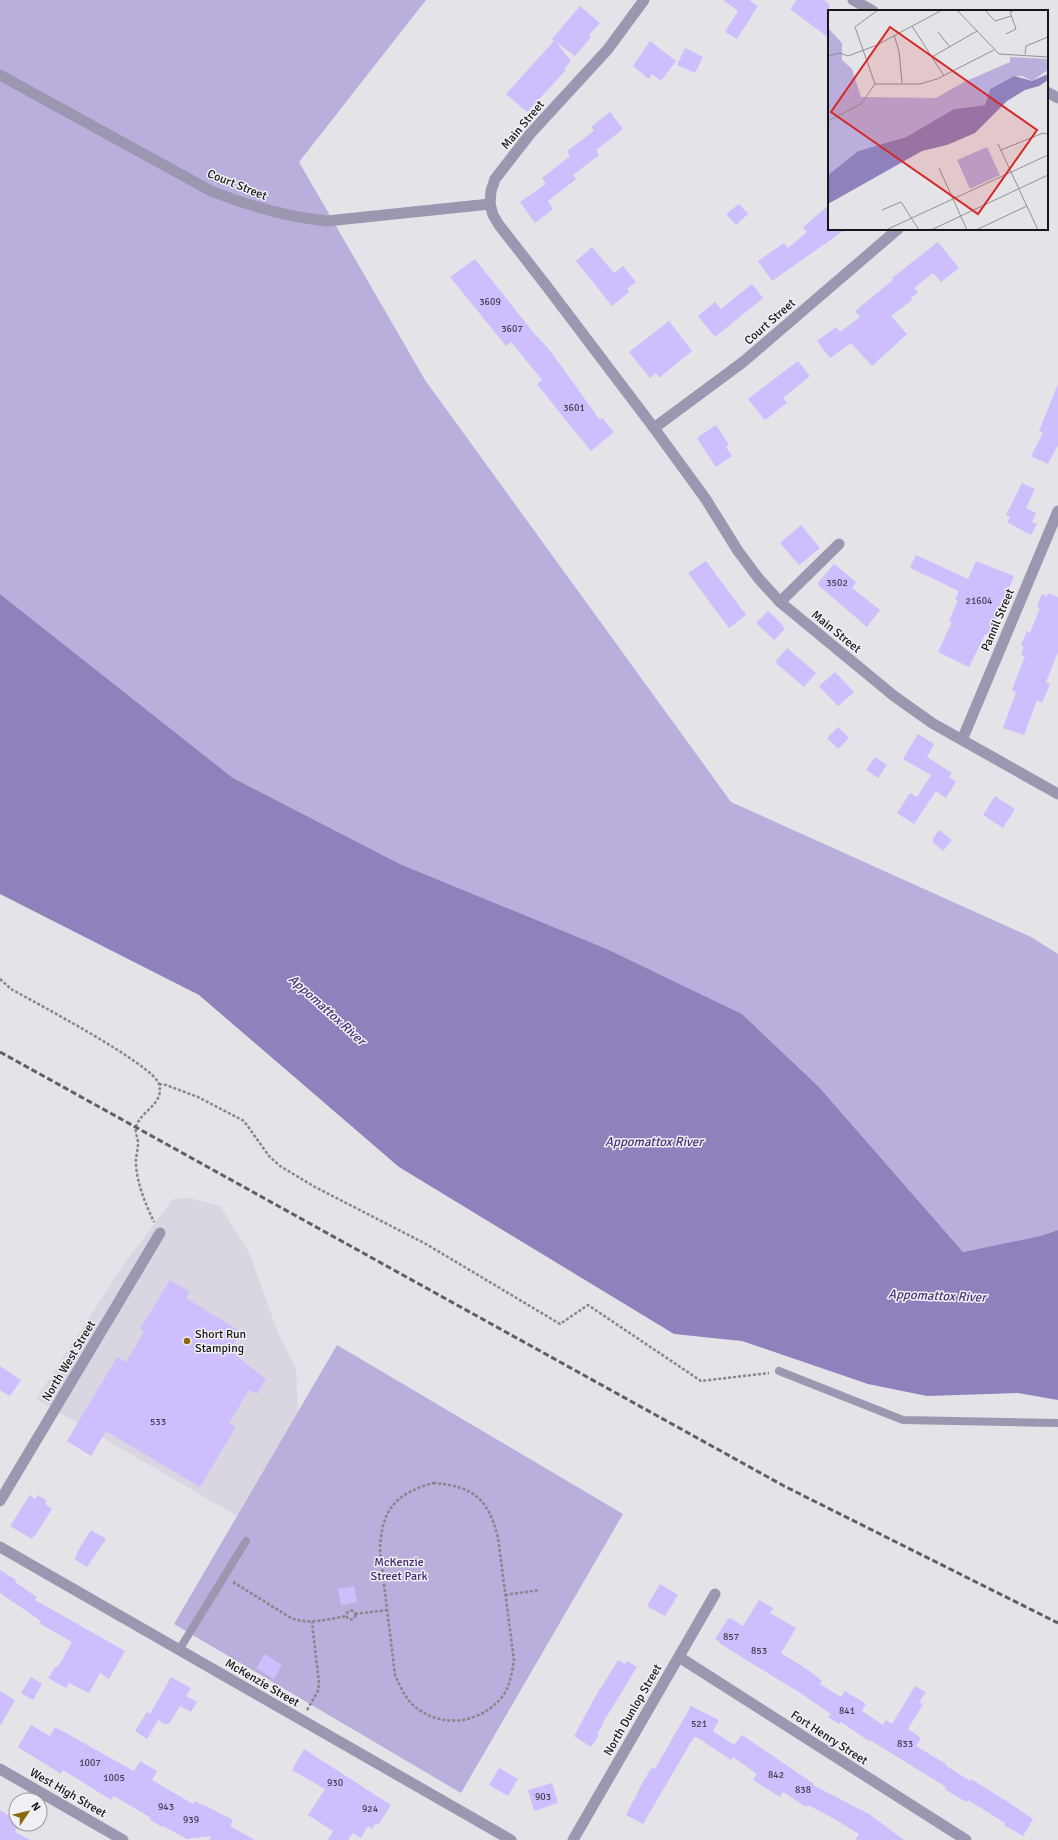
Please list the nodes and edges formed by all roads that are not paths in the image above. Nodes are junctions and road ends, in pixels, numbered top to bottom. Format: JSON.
{"nodes":[{"id":1,"x":644,"y":0,"type":"edge"},
{"id":2,"x":853,"y":0,"type":"edge"},
{"id":3,"x":871,"y":10,"type":"edge"},
{"id":4,"x":0,"y":75,"type":"edge"},
{"id":5,"x":1048,"y":93,"type":"edge"},
{"id":6,"x":1058,"y":98,"type":"edge"},
{"id":7,"x":490,"y":204,"type":"junction"},
{"id":8,"x":897,"y":230,"type":"edge"},
{"id":9,"x":654,"y":428,"type":"junction"},
{"id":10,"x":1057,"y":517,"type":"edge"},
{"id":11,"x":839,"y":544,"type":"dead end"},
{"id":12,"x":780,"y":602,"type":"junction"},
{"id":13,"x":962,"y":740,"type":"junction"},
{"id":14,"x":1058,"y":794,"type":"edge"},
{"id":15,"x":160,"y":1233,"type":"road end"},
{"id":16,"x":779,"y":1371,"type":"road end"},
{"id":17,"x":1058,"y":1423,"type":"edge"},
{"id":18,"x":0,"y":1501,"type":"edge"},
{"id":19,"x":246,"y":1541,"type":"dead end"},
{"id":20,"x":0,"y":1547,"type":"edge"},
{"id":21,"x":715,"y":1594,"type":"dead end"},
{"id":22,"x":179,"y":1650,"type":"junction"},
{"id":23,"x":679,"y":1657,"type":"junction"},
{"id":24,"x":0,"y":1769,"type":"edge"},
{"id":25,"x":123,"y":1840,"type":"edge"},
{"id":26,"x":511,"y":1840,"type":"edge"},
{"id":27,"x":573,"y":1840,"type":"edge"},
{"id":28,"x":966,"y":1840,"type":"edge"}],
"edges":[{"from":1,"to":7,"type":"street","name":"Main Street"},
{"from":2,"to":3,"type":"street"},
{"from":4,"to":7,"type":"street","name":"Court Street"},
{"from":5,"to":6,"type":"street"},
{"from":7,"to":9,"type":"street","name":"Main Street"},
{"from":8,"to":9,"type":"street","name":"Court Street"},
{"from":9,"to":12,"type":"street","name":"Main Street"},
{"from":10,"to":13,"type":"street","name":"Pannil Street"},
{"from":11,"to":12,"type":"street"},
{"from":12,"to":13,"type":"street","name":"Main Street"},
{"from":13,"to":14,"type":"street","name":"Main Street"},
{"from":15,"to":18,"type":"street","name":"North West Street"},
{"from":16,"to":17,"type":"lane"},
{"from":19,"to":22,"type":"lane"},
{"from":20,"to":22,"type":"street","name":"McKenzie Street"},
{"from":21,"to":23,"type":"street","name":"North Dunlop Street"},
{"from":22,"to":26,"type":"street","name":"McKenzie Street"},
{"from":23,"to":27,"type":"street","name":"North Dunlop Street"},
{"from":23,"to":28,"type":"street","name":"Fort Henry Street"},
{"from":24,"to":25,"type":"street","name":"West High Street"}]}
